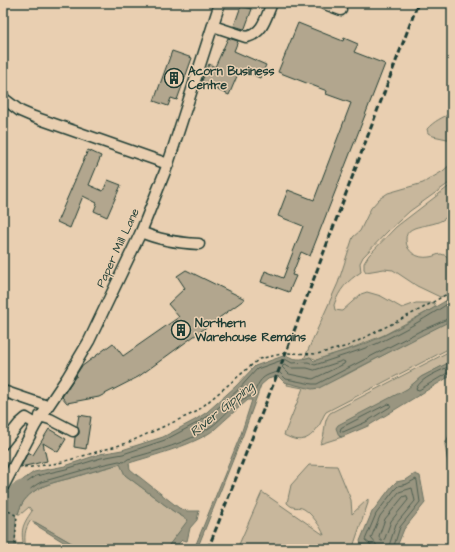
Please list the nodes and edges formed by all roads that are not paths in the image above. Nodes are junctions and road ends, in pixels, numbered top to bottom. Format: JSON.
{"nodes":[{"id":1,"x":220,"y":3,"type":"edge"},
{"id":2,"x":272,"y":3,"type":"edge"},
{"id":3,"x":322,"y":3,"type":"edge"},
{"id":4,"x":341,"y":10,"type":"dead end"},
{"id":5,"x":213,"y":26,"type":"junction"},
{"id":6,"x":3,"y":98,"type":"edge"},
{"id":7,"x":168,"y":164,"type":"junction"},
{"id":8,"x":141,"y":232,"type":"junction"},
{"id":9,"x":199,"y":244,"type":"dead end"},
{"id":10,"x":3,"y":391,"type":"edge"},
{"id":11,"x":47,"y":406,"type":"junction"},
{"id":12,"x":38,"y":420,"type":"junction"},
{"id":13,"x":72,"y":431,"type":"dead end"},
{"id":14,"x":3,"y":444,"type":"edge"},
{"id":15,"x":3,"y":487,"type":"edge"}],
"edges":[{"from":1,"to":5,"type":"street","name":"Paper Mill Lane"},
{"from":2,"to":5,"type":"street"},
{"from":3,"to":4,"type":"street"},
{"from":5,"to":7,"type":"street","name":"Paper Mill Lane"},
{"from":6,"to":7,"type":"street"},
{"from":7,"to":8,"type":"street","name":"Paper Mill Lane"},
{"from":8,"to":9,"type":"street"},
{"from":8,"to":11,"type":"street","name":"Paper Mill Lane"},
{"from":10,"to":11,"type":"street"},
{"from":11,"to":12,"type":"street","name":"Paper Mill Lane"},
{"from":12,"to":13,"type":"street"},
{"from":12,"to":14,"type":"street"},
{"from":12,"to":15,"type":"street","name":"Paper Mill Lane"}]}
